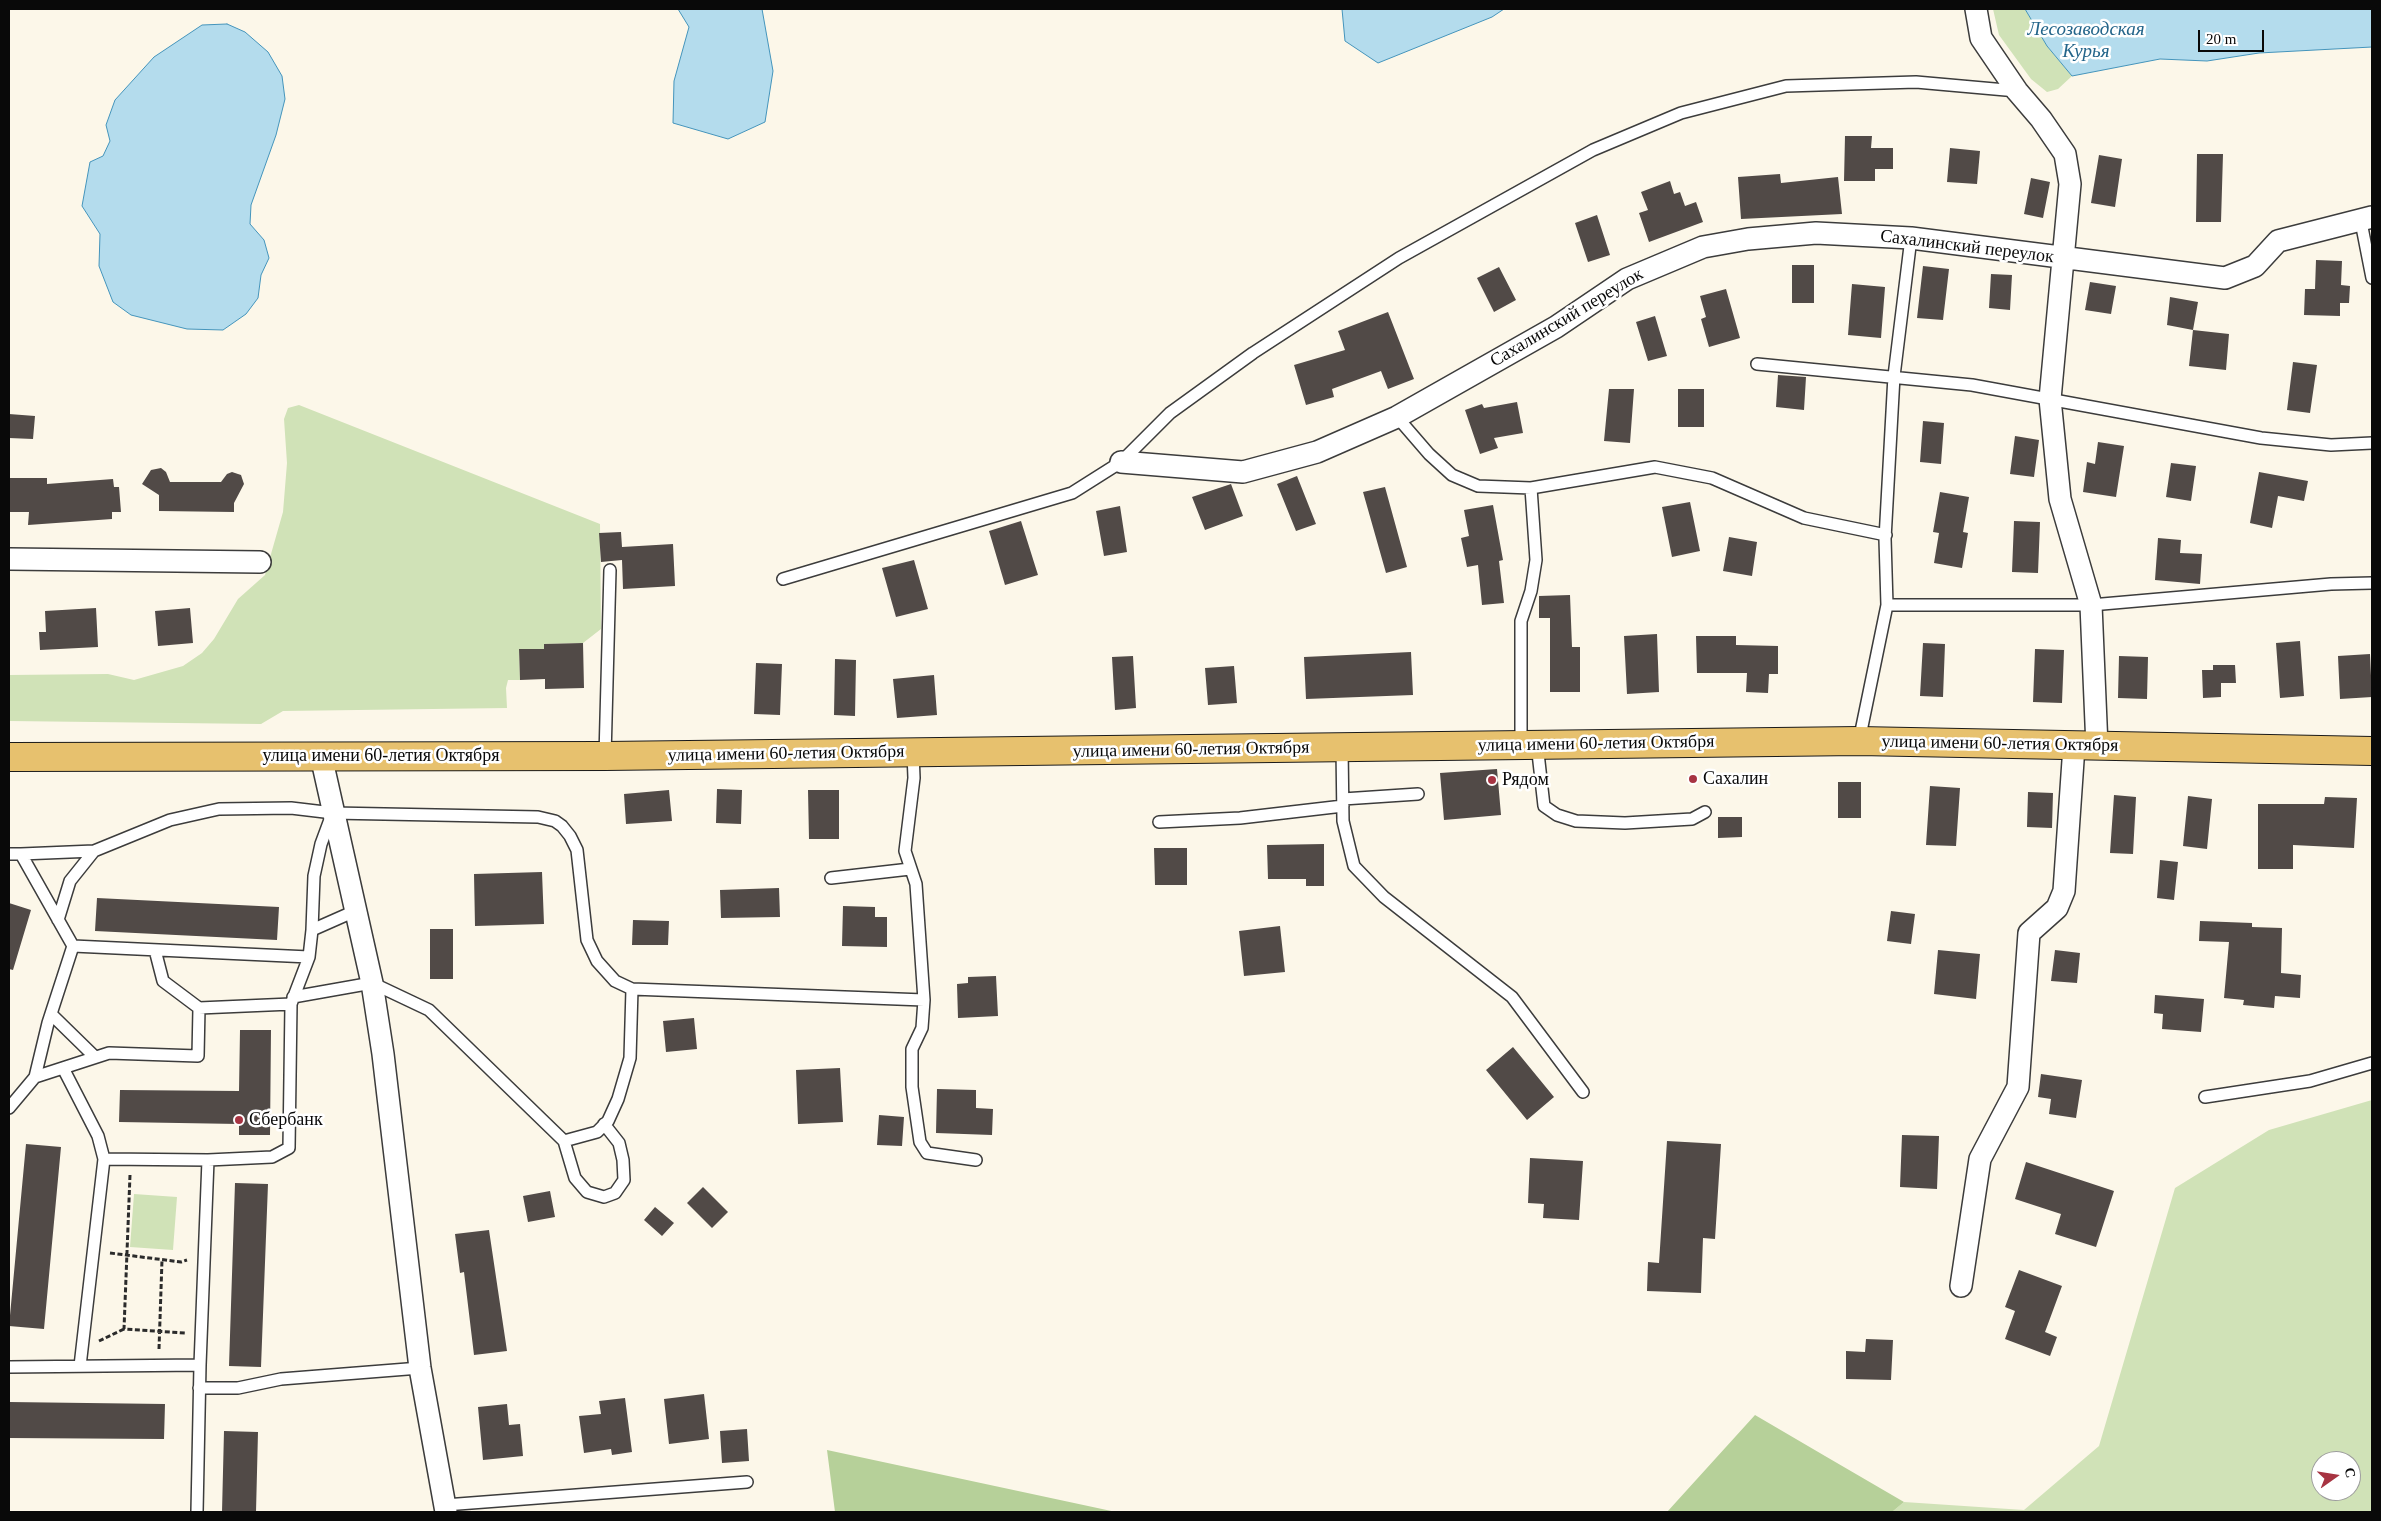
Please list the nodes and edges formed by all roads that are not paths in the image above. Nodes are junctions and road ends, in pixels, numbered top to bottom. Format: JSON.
{"nodes":[{"id":1,"x":1976,"y":9,"type":"edge"},
{"id":2,"x":2017,"y":91,"type":"junction"},
{"id":3,"x":2367,"y":219,"type":"edge"},
{"id":4,"x":1911,"y":238,"type":"junction"},
{"id":5,"x":2062,"y":258,"type":"junction"},
{"id":6,"x":2372,"y":278,"type":"edge"},
{"id":7,"x":1757,"y":364,"type":"dead end"},
{"id":8,"x":1894,"y":376,"type":"junction"},
{"id":9,"x":2050,"y":399,"type":"junction"},
{"id":10,"x":1397,"y":417,"type":"junction"},
{"id":11,"x":2372,"y":443,"type":"edge"},
{"id":12,"x":1121,"y":462,"type":"junction"},
{"id":13,"x":1531,"y":488,"type":"junction"},
{"id":14,"x":1886,"y":535,"type":"junction"},
{"id":15,"x":9,"y":559,"type":"edge"},
{"id":16,"x":260,"y":562,"type":"dead end"},
{"id":17,"x":610,"y":570,"type":"dead end"},
{"id":18,"x":783,"y":579,"type":"dead end"},
{"id":19,"x":2372,"y":582,"type":"edge"},
{"id":20,"x":1888,"y":605,"type":"junction"},
{"id":21,"x":2091,"y":605,"type":"junction"},
{"id":22,"x":1859,"y":741,"type":"junction"},
{"id":23,"x":1529,"y":744,"type":"junction"},
{"id":24,"x":2086,"y":746,"type":"junction"},
{"id":25,"x":1342,"y":748,"type":"junction"},
{"id":26,"x":2372,"y":752,"type":"edge"},
{"id":27,"x":913,"y":753,"type":"junction"},
{"id":28,"x":321,"y":756,"type":"junction"},
{"id":29,"x":605,"y":756,"type":"junction"},
{"id":30,"x":9,"y":757,"type":"edge"},
{"id":31,"x":1418,"y":794,"type":"dead end"},
{"id":32,"x":1343,"y":802,"type":"junction"},
{"id":33,"x":1705,"y":812,"type":"dead end"},
{"id":34,"x":333,"y":813,"type":"junction"},
{"id":35,"x":1159,"y":822,"type":"dead end"},
{"id":36,"x":94,"y":851,"type":"junction"},
{"id":37,"x":9,"y":854,"type":"edge"},
{"id":38,"x":21,"y":854,"type":"junction"},
{"id":39,"x":910,"y":869,"type":"junction"},
{"id":40,"x":831,"y":878,"type":"dead end"},
{"id":41,"x":355,"y":911,"type":"junction"},
{"id":42,"x":58,"y":920,"type":"junction"},
{"id":43,"x":312,"y":930,"type":"junction"},
{"id":44,"x":73,"y":946,"type":"junction"},
{"id":45,"x":154,"y":950,"type":"junction"},
{"id":46,"x":309,"y":957,"type":"junction"},
{"id":47,"x":372,"y":983,"type":"junction"},
{"id":48,"x":632,"y":989,"type":"junction"},
{"id":49,"x":292,"y":1000,"type":"junction"},
{"id":50,"x":924,"y":1000,"type":"junction"},
{"id":51,"x":199,"y":1008,"type":"junction"},
{"id":52,"x":51,"y":1014,"type":"junction"},
{"id":53,"x":96,"y":1057,"type":"junction"},
{"id":54,"x":2372,"y":1062,"type":"edge"},
{"id":55,"x":63,"y":1068,"type":"junction"},
{"id":56,"x":36,"y":1078,"type":"junction"},
{"id":57,"x":1583,"y":1092,"type":"dead end"},
{"id":58,"x":2206,"y":1097,"type":"dead end"},
{"id":59,"x":9,"y":1108,"type":"edge"},
{"id":60,"x":604,"y":1124,"type":"junction"},
{"id":61,"x":564,"y":1141,"type":"junction"},
{"id":62,"x":104,"y":1159,"type":"junction"},
{"id":63,"x":208,"y":1160,"type":"junction"},
{"id":64,"x":976,"y":1160,"type":"dead end"},
{"id":65,"x":1961,"y":1286,"type":"dead end"},
{"id":66,"x":200,"y":1364,"type":"junction"},
{"id":67,"x":80,"y":1366,"type":"junction"},
{"id":68,"x":9,"y":1367,"type":"edge"},
{"id":69,"x":420,"y":1368,"type":"junction"},
{"id":70,"x":199,"y":1388,"type":"junction"},
{"id":71,"x":747,"y":1482,"type":"dead end"},
{"id":72,"x":445,"y":1509,"type":"edge"},
{"id":73,"x":197,"y":1512,"type":"edge"}],
"edges":[{"from":1,"to":2,"type":"street"},
{"from":2,"to":5,"type":"street"},
{"from":2,"to":12,"type":"lane"},
{"from":3,"to":5,"type":"street","name":"Сахалинский переулок"},
{"from":3,"to":6,"type":"lane"},
{"from":4,"to":5,"type":"street","name":"Сахалинский переулок"},
{"from":4,"to":8,"type":"lane"},
{"from":4,"to":10,"type":"street","name":"Сахалинский переулок"},
{"from":5,"to":9,"type":"street"},
{"from":7,"to":8,"type":"lane"},
{"from":8,"to":9,"type":"lane"},
{"from":8,"to":14,"type":"lane"},
{"from":9,"to":11,"type":"lane"},
{"from":9,"to":21,"type":"street"},
{"from":10,"to":12,"type":"street","name":"Сахалинский переулок"},
{"from":10,"to":13,"type":"lane"},
{"from":12,"to":18,"type":"lane"},
{"from":13,"to":14,"type":"lane"},
{"from":13,"to":23,"type":"lane"},
{"from":14,"to":20,"type":"lane"},
{"from":15,"to":16,"type":"street"},
{"from":17,"to":29,"type":"lane"},
{"from":19,"to":21,"type":"lane"},
{"from":20,"to":21,"type":"lane"},
{"from":20,"to":22,"type":"lane"},
{"from":21,"to":24,"type":"street"},
{"from":22,"to":23,"type":"main road","name":"улица имени 60-летия Октября"},
{"from":22,"to":24,"type":"main road","name":"улица имени 60-летия Октября"},
{"from":23,"to":25,"type":"main road","name":"улица имени 60-летия Октября"},
{"from":23,"to":33,"type":"lane"},
{"from":24,"to":26,"type":"main road","name":"улица имени 60-летия Октября"},
{"from":24,"to":65,"type":"street"},
{"from":25,"to":27,"type":"main road","name":"улица имени 60-летия Октября"},
{"from":25,"to":32,"type":"lane"},
{"from":27,"to":29,"type":"main road","name":"улица имени 60-летия Октября"},
{"from":27,"to":39,"type":"lane"},
{"from":28,"to":29,"type":"main road","name":"улица имени 60-летия Октября"},
{"from":28,"to":30,"type":"main road","name":"улица имени 60-летия Октября"},
{"from":28,"to":34,"type":"street"},
{"from":31,"to":32,"type":"lane"},
{"from":32,"to":35,"type":"lane"},
{"from":32,"to":57,"type":"lane"},
{"from":34,"to":36,"type":"lane"},
{"from":34,"to":41,"type":"street"},
{"from":34,"to":43,"type":"lane"},
{"from":34,"to":48,"type":"lane"},
{"from":36,"to":38,"type":"lane"},
{"from":36,"to":42,"type":"lane"},
{"from":37,"to":38,"type":"lane"},
{"from":38,"to":42,"type":"lane"},
{"from":39,"to":40,"type":"lane"},
{"from":39,"to":50,"type":"lane"},
{"from":41,"to":43,"type":"lane"},
{"from":41,"to":47,"type":"street"},
{"from":42,"to":44,"type":"lane"},
{"from":43,"to":46,"type":"lane"},
{"from":44,"to":45,"type":"lane"},
{"from":44,"to":52,"type":"lane"},
{"from":45,"to":46,"type":"lane"},
{"from":45,"to":51,"type":"lane"},
{"from":46,"to":49,"type":"lane"},
{"from":47,"to":49,"type":"lane"},
{"from":47,"to":61,"type":"lane"},
{"from":47,"to":69,"type":"street"},
{"from":48,"to":50,"type":"lane"},
{"from":48,"to":60,"type":"lane"},
{"from":49,"to":51,"type":"lane"},
{"from":49,"to":63,"type":"lane"},
{"from":50,"to":64,"type":"lane"},
{"from":51,"to":53,"type":"lane"},
{"from":52,"to":53,"type":"lane"},
{"from":52,"to":56,"type":"lane"},
{"from":53,"to":55,"type":"lane"},
{"from":54,"to":58,"type":"lane"},
{"from":55,"to":56,"type":"lane"},
{"from":55,"to":62,"type":"lane"},
{"from":56,"to":59,"type":"lane"},
{"from":60,"to":61,"type":"lane"},
{"from":60,"to":61,"type":"lane"},
{"from":62,"to":63,"type":"lane"},
{"from":62,"to":67,"type":"lane"},
{"from":63,"to":66,"type":"lane"},
{"from":66,"to":67,"type":"lane"},
{"from":66,"to":70,"type":"lane"},
{"from":67,"to":68,"type":"lane"},
{"from":69,"to":70,"type":"lane"},
{"from":69,"to":72,"type":"street"},
{"from":70,"to":73,"type":"lane"},
{"from":71,"to":72,"type":"lane"}]}
